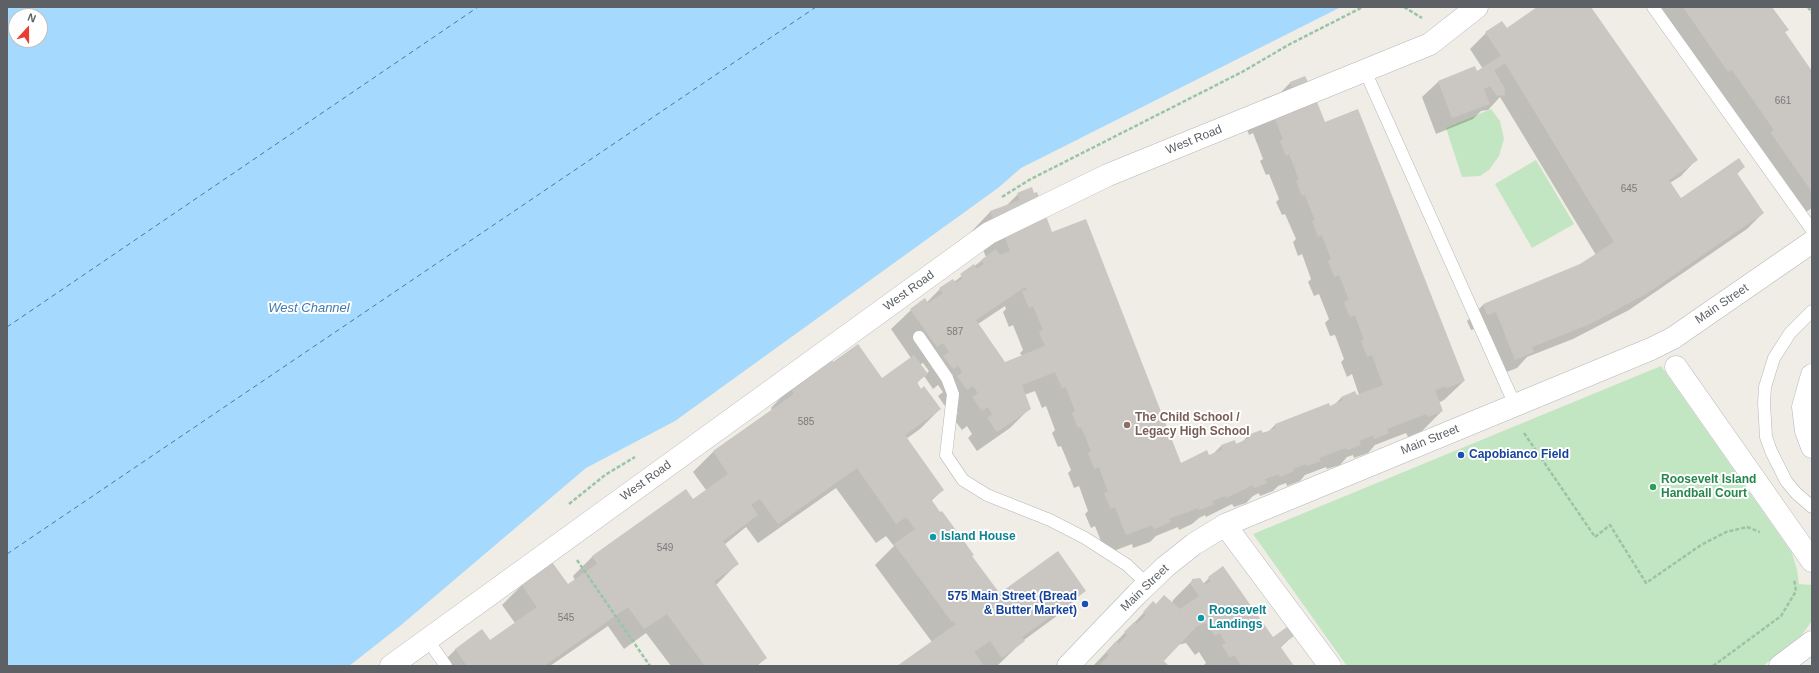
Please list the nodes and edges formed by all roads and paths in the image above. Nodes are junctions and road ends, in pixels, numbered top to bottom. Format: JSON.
{"nodes":[{"id":1,"x":1477,"y":7,"type":"edge"},
{"id":2,"x":1653,"y":7,"type":"edge"},
{"id":3,"x":1808,"y":7,"type":"edge"},
{"id":4,"x":1812,"y":13,"type":"edge"},
{"id":5,"x":1365,"y":71,"type":"junction"},
{"id":6,"x":1812,"y":230,"type":"edge"},
{"id":7,"x":1812,"y":242,"type":"edge"},
{"id":8,"x":1812,"y":311,"type":"edge"},
{"id":9,"x":919,"y":337,"type":"dead end"},
{"id":10,"x":1676,"y":367,"type":"dead end"},
{"id":11,"x":1812,"y":374,"type":"edge"},
{"id":12,"x":1515,"y":405,"type":"junction"},
{"id":13,"x":1524,"y":433,"type":"dead end"},
{"id":14,"x":1812,"y":447,"type":"edge"},
{"id":15,"x":1812,"y":507,"type":"edge"},
{"id":16,"x":1225,"y":525,"type":"junction"},
{"id":17,"x":1762,"y":533,"type":"dead end"},
{"id":18,"x":563,"y":540,"type":"junction"},
{"id":19,"x":1812,"y":561,"type":"edge"},
{"id":20,"x":1794,"y":575,"type":"dead end"},
{"id":21,"x":1147,"y":584,"type":"junction"},
{"id":22,"x":426,"y":639,"type":"junction"},
{"id":23,"x":1812,"y":642,"type":"edge"},
{"id":24,"x":391,"y":666,"type":"edge"},
{"id":25,"x":446,"y":666,"type":"edge"},
{"id":26,"x":650,"y":666,"type":"edge"},
{"id":27,"x":1068,"y":666,"type":"edge"},
{"id":28,"x":1330,"y":666,"type":"edge"},
{"id":29,"x":1714,"y":666,"type":"edge"},
{"id":30,"x":1780,"y":666,"type":"edge"}],
"edges":[{"from":1,"to":5,"type":"street","name":"West Road"},
{"from":2,"to":6,"type":"lane"},
{"from":3,"to":4,"type":"path"},
{"from":5,"to":12,"type":"lane"},
{"from":5,"to":18,"type":"street","name":"West Road"},
{"from":7,"to":12,"type":"street","name":"Main Street"},
{"from":8,"to":15,"type":"lane"},
{"from":9,"to":21,"type":"lane"},
{"from":10,"to":19,"type":"street"},
{"from":11,"to":14,"type":"street"},
{"from":12,"to":16,"type":"street","name":"Main Street"},
{"from":13,"to":17,"type":"path"},
{"from":16,"to":21,"type":"street","name":"Main Street"},
{"from":16,"to":28,"type":"street"},
{"from":18,"to":22,"type":"street","name":"West Road"},
{"from":18,"to":26,"type":"path"},
{"from":20,"to":29,"type":"path"},
{"from":21,"to":27,"type":"street","name":"Main Street"},
{"from":22,"to":24,"type":"street","name":"West Road"},
{"from":22,"to":25,"type":"lane"},
{"from":23,"to":30,"type":"street"}]}
